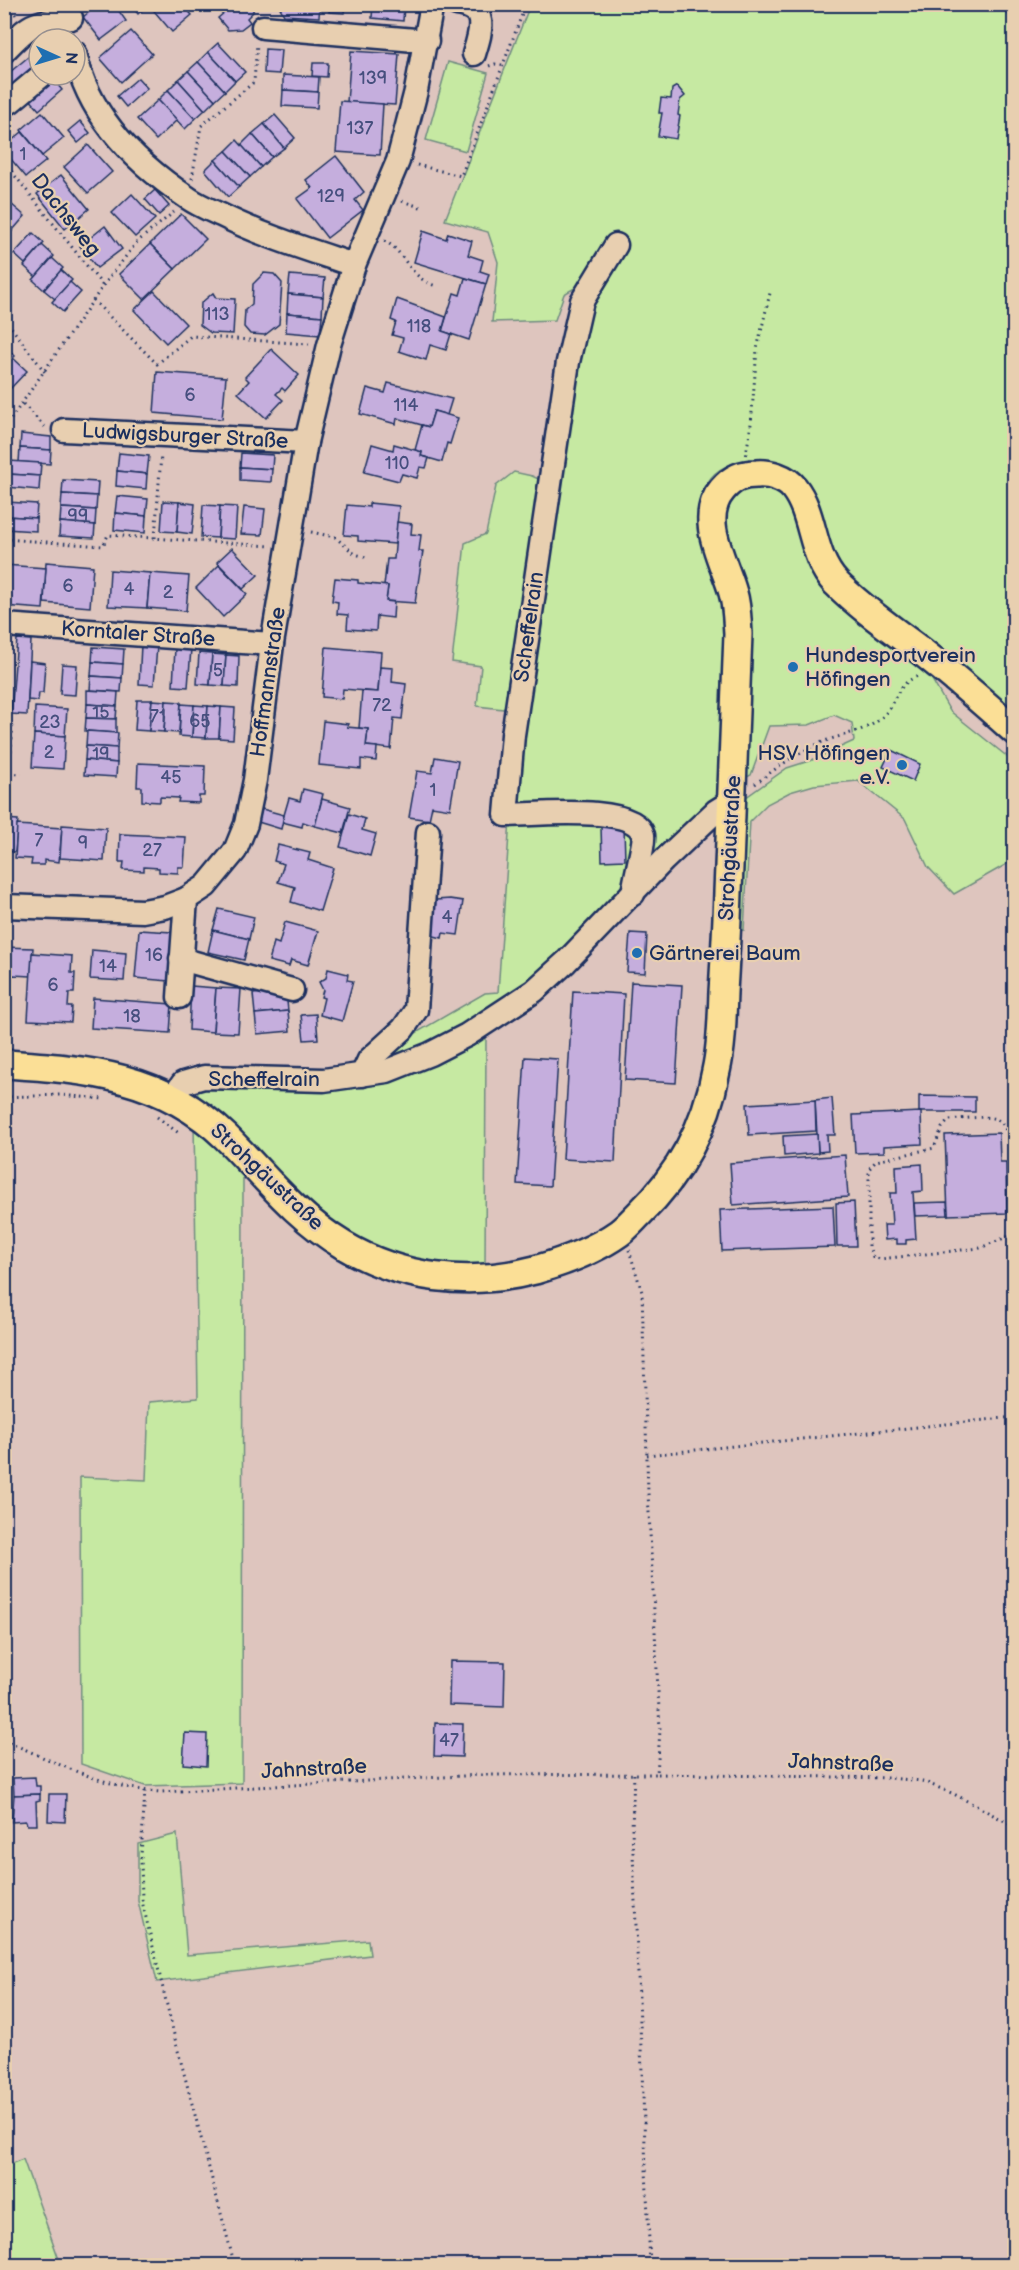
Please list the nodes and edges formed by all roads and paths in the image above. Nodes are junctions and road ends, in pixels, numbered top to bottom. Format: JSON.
{"nodes":[{"id":1,"x":432,"y":4,"type":"edge"},
{"id":2,"x":457,"y":4,"type":"edge"},
{"id":3,"x":526,"y":4,"type":"edge"},
{"id":4,"x":72,"y":21,"type":"edge"},
{"id":5,"x":263,"y":27,"type":"joint"},
{"id":6,"x":427,"y":41,"type":"junction"},
{"id":7,"x":4,"y":51,"type":"edge"},
{"id":8,"x":479,"y":63,"type":"joint"},
{"id":9,"x":503,"y":65,"type":"junction"},
{"id":10,"x":28,"y":87,"type":"edge"},
{"id":11,"x":87,"y":87,"type":"edge"},
{"id":12,"x":4,"y":102,"type":"edge"},
{"id":13,"x":398,"y":161,"type":"junction"},
{"id":14,"x":4,"y":162,"type":"edge"},
{"id":15,"x":189,"y":199,"type":"junction"},
{"id":16,"x":394,"y":199,"type":"dead end"},
{"id":17,"x":423,"y":208,"type":"dead end"},
{"id":18,"x":386,"y":242,"type":"dead end"},
{"id":19,"x":616,"y":245,"type":"dead end"},
{"id":20,"x":354,"y":265,"type":"junction"},
{"id":21,"x":103,"y":286,"type":"junction"},
{"id":22,"x":436,"y":286,"type":"dead end"},
{"id":23,"x":770,"y":293,"type":"dead end"},
{"id":24,"x":93,"y":300,"type":"junction"},
{"id":25,"x":4,"y":318,"type":"edge"},
{"id":26,"x":308,"y":344,"type":"dead end"},
{"id":27,"x":45,"y":372,"type":"junction"},
{"id":28,"x":24,"y":404,"type":"junction"},
{"id":29,"x":4,"y":429,"type":"edge"},
{"id":30,"x":64,"y":430,"type":"joint"},
{"id":31,"x":162,"y":435,"type":"junction"},
{"id":32,"x":306,"y":442,"type":"junction"},
{"id":33,"x":743,"y":474,"type":"junction"},
{"id":34,"x":320,"y":533,"type":"dead end"},
{"id":35,"x":155,"y":538,"type":"junction"},
{"id":36,"x":4,"y":539,"type":"edge"},
{"id":37,"x":269,"y":546,"type":"dead end"},
{"id":38,"x":369,"y":558,"type":"dead end"},
{"id":39,"x":4,"y":625,"type":"edge"},
{"id":40,"x":272,"y":644,"type":"junction"},
{"id":41,"x":923,"y":676,"type":"dead end"},
{"id":42,"x":4,"y":722,"type":"edge"},
{"id":43,"x":1014,"y":730,"type":"edge"},
{"id":44,"x":4,"y":763,"type":"edge"},
{"id":45,"x":10,"y":764,"type":"junction"},
{"id":46,"x":7,"y":773,"type":"edge"},
{"id":47,"x":22,"y":774,"type":"dead end"},
{"id":48,"x":732,"y":801,"type":"junction"},
{"id":49,"x":428,"y":832,"type":"dead end"},
{"id":50,"x":633,"y":894,"type":"junction"},
{"id":51,"x":186,"y":899,"type":"junction"},
{"id":52,"x":4,"y":906,"type":"edge"},
{"id":53,"x":181,"y":959,"type":"junction"},
{"id":54,"x":292,"y":990,"type":"dead end"},
{"id":55,"x":179,"y":997,"type":"dead end"},
{"id":56,"x":4,"y":1065,"type":"edge"},
{"id":57,"x":362,"y":1075,"type":"junction"},
{"id":58,"x":4,"y":1097,"type":"edge"},
{"id":59,"x":173,"y":1097,"type":"junction"},
{"id":60,"x":108,"y":1100,"type":"dead end"},
{"id":61,"x":152,"y":1114,"type":"dead end"},
{"id":62,"x":180,"y":1134,"type":"dead end"},
{"id":63,"x":1014,"y":1171,"type":"edge"},
{"id":64,"x":620,"y":1232,"type":"junction"},
{"id":65,"x":1014,"y":1234,"type":"edge"},
{"id":66,"x":1014,"y":1417,"type":"edge"},
{"id":67,"x":647,"y":1455,"type":"junction"},
{"id":68,"x":4,"y":1740,"type":"edge"},
{"id":69,"x":634,"y":1774,"type":"junction"},
{"id":70,"x":657,"y":1774,"type":"junction"},
{"id":71,"x":145,"y":1791,"type":"junction"},
{"id":72,"x":1014,"y":1826,"type":"edge"},
{"id":73,"x":232,"y":2255,"type":"dead end"},
{"id":74,"x":650,"y":2265,"type":"edge"}],
"edges":[{"from":1,"to":6,"type":"street","name":"Hoffmannstraße"},
{"from":2,"to":8,"type":"street"},
{"from":3,"to":9,"type":"path"},
{"from":4,"to":7,"type":"street"},
{"from":5,"to":6,"type":"street"},
{"from":5,"to":15,"type":"path"},
{"from":6,"to":13,"type":"street","name":"Hoffmannstraße"},
{"from":8,"to":9,"type":"path"},
{"from":9,"to":13,"type":"path"},
{"from":10,"to":12,"type":"street"},
{"from":11,"to":15,"type":"street"},
{"from":13,"to":20,"type":"street","name":"Hoffmannstraße"},
{"from":14,"to":21,"type":"path","name":"Dachsweg"},
{"from":15,"to":20,"type":"street"},
{"from":15,"to":21,"type":"path"},
{"from":16,"to":17,"type":"path"},
{"from":18,"to":22,"type":"path"},
{"from":19,"to":50,"type":"street","name":"Scheffelrain"},
{"from":20,"to":32,"type":"street","name":"Hoffmannstraße"},
{"from":21,"to":24,"type":"path"},
{"from":23,"to":33,"type":"path"},
{"from":24,"to":26,"type":"path"},
{"from":24,"to":27,"type":"path"},
{"from":25,"to":27,"type":"path"},
{"from":27,"to":28,"type":"path"},
{"from":28,"to":29,"type":"path"},
{"from":28,"to":30,"type":"path"},
{"from":30,"to":31,"type":"street","name":"Ludwigsburger Straße"},
{"from":31,"to":32,"type":"street","name":"Ludwigsburger Straße"},
{"from":31,"to":35,"type":"path"},
{"from":32,"to":40,"type":"street","name":"Hoffmannstraße"},
{"from":33,"to":43,"type":"main road"},
{"from":33,"to":48,"type":"main road","name":"Strohgäustraße"},
{"from":34,"to":38,"type":"path"},
{"from":35,"to":36,"type":"path"},
{"from":35,"to":37,"type":"path"},
{"from":39,"to":40,"type":"street","name":"Korntaler Straße"},
{"from":40,"to":51,"type":"street","name":"Hoffmannstraße"},
{"from":41,"to":48,"type":"path"},
{"from":42,"to":45,"type":"path"},
{"from":44,"to":45,"type":"path"},
{"from":45,"to":46,"type":"path"},
{"from":46,"to":47,"type":"path"},
{"from":48,"to":50,"type":"street","name":"Scheffelrain"},
{"from":48,"to":64,"type":"main road","name":"Strohgäustraße"},
{"from":49,"to":57,"type":"street"},
{"from":50,"to":57,"type":"street","name":"Scheffelrain"},
{"from":51,"to":52,"type":"street","name":"Hoffmannstraße"},
{"from":51,"to":53,"type":"street"},
{"from":53,"to":54,"type":"street"},
{"from":53,"to":55,"type":"street"},
{"from":56,"to":59,"type":"main road","name":"Strohgäustraße"},
{"from":57,"to":59,"type":"street","name":"Scheffelrain"},
{"from":58,"to":60,"type":"path"},
{"from":59,"to":64,"type":"main road","name":"Strohgäustraße"},
{"from":61,"to":62,"type":"path"},
{"from":63,"to":65,"type":"path"},
{"from":64,"to":67,"type":"path"},
{"from":66,"to":67,"type":"path"},
{"from":67,"to":70,"type":"path"},
{"from":68,"to":71,"type":"path","name":"Jahnstraße"},
{"from":69,"to":70,"type":"path","name":"Jahnstraße"},
{"from":69,"to":71,"type":"path","name":"Jahnstraße"},
{"from":69,"to":74,"type":"path"},
{"from":70,"to":72,"type":"path","name":"Jahnstraße"},
{"from":71,"to":73,"type":"path"}]}
